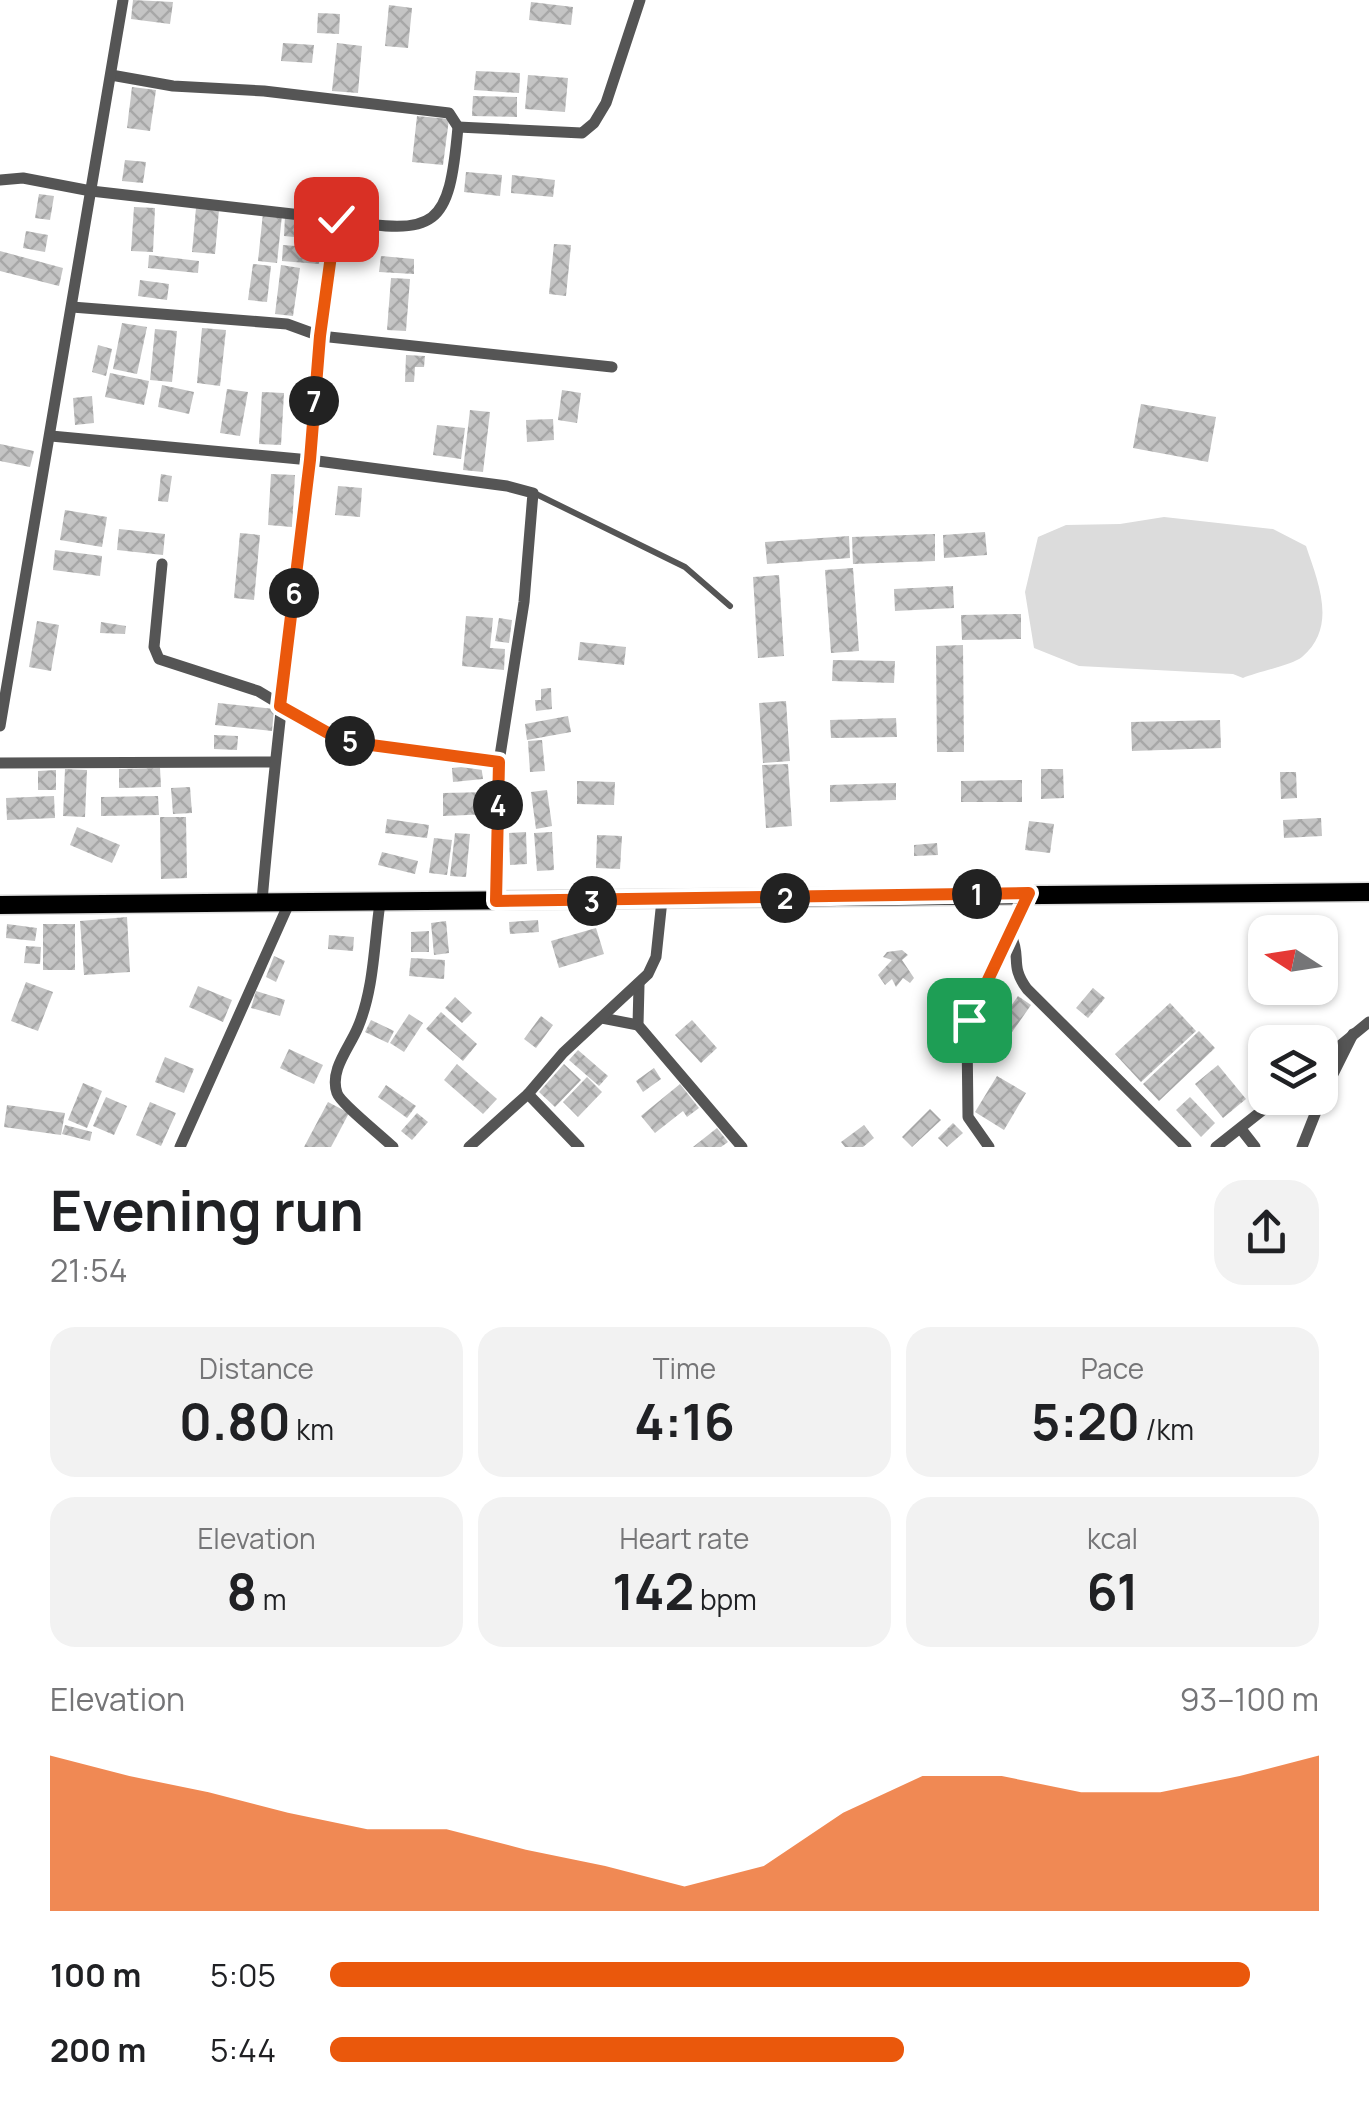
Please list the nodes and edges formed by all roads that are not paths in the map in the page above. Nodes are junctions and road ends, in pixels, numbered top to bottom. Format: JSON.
{"nodes":[{"id":1,"x":123,"y":0,"type":"edge"},
{"id":2,"x":640,"y":0,"type":"edge"},
{"id":3,"x":110,"y":75,"type":"junction"},
{"id":4,"x":458,"y":127,"type":"junction"},
{"id":5,"x":0,"y":180,"type":"edge"},
{"id":6,"x":90,"y":192,"type":"junction"},
{"id":7,"x":336,"y":219,"type":"junction"},
{"id":8,"x":72,"y":307,"type":"junction"},
{"id":9,"x":320,"y":336,"type":"junction"},
{"id":10,"x":612,"y":367,"type":"dead end"},
{"id":11,"x":51,"y":436,"type":"junction"},
{"id":12,"x":310,"y":460,"type":"junction"},
{"id":13,"x":533,"y":492,"type":"junction"},
{"id":14,"x":162,"y":564,"type":"dead end"},
{"id":15,"x":730,"y":606,"type":"dead end"},
{"id":16,"x":280,"y":706,"type":"junction"},
{"id":17,"x":0,"y":726,"type":"edge"},
{"id":18,"x":274,"y":762,"type":"junction"},
{"id":19,"x":499,"y":762,"type":"junction"},
{"id":20,"x":0,"y":763,"type":"edge"},
{"id":21,"x":1369,"y":892,"type":"edge"},
{"id":22,"x":1029,"y":893,"type":"junction"},
{"id":23,"x":662,"y":900,"type":"junction"},
{"id":24,"x":262,"y":901,"type":"junction"},
{"id":25,"x":496,"y":901,"type":"junction"},
{"id":26,"x":290,"y":902,"type":"junction"},
{"id":27,"x":380,"y":903,"type":"junction"},
{"id":28,"x":0,"y":904,"type":"edge"},
{"id":29,"x":1011,"y":936,"type":"junction"},
{"id":30,"x":638,"y":985,"type":"junction"},
{"id":31,"x":602,"y":1018,"type":"junction"},
{"id":32,"x":1369,"y":1022,"type":"edge"},
{"id":33,"x":638,"y":1025,"type":"junction"},
{"id":34,"x":1353,"y":1034,"type":"junction"},
{"id":35,"x":1338,"y":1047,"type":"edge"},
{"id":36,"x":528,"y":1094,"type":"junction"},
{"id":37,"x":1258,"y":1115,"type":"edge"},
{"id":38,"x":1241,"y":1129,"type":"junction"},
{"id":39,"x":180,"y":1147,"type":"edge"},
{"id":40,"x":393,"y":1147,"type":"edge"},
{"id":41,"x":469,"y":1147,"type":"edge"},
{"id":42,"x":579,"y":1147,"type":"edge"},
{"id":43,"x":742,"y":1147,"type":"edge"},
{"id":44,"x":989,"y":1147,"type":"edge"},
{"id":45,"x":1186,"y":1147,"type":"edge"},
{"id":46,"x":1216,"y":1147,"type":"edge"},
{"id":47,"x":1255,"y":1147,"type":"edge"},
{"id":48,"x":1302,"y":1147,"type":"edge"}],
"edges":[{"from":1,"to":3,"type":"street"},
{"from":2,"to":4,"type":"street"},
{"from":3,"to":4,"type":"street"},
{"from":3,"to":6,"type":"street"},
{"from":4,"to":7,"type":"street"},
{"from":5,"to":6,"type":"street"},
{"from":6,"to":7,"type":"street"},
{"from":6,"to":8,"type":"street"},
{"from":7,"to":9,"type":"street"},
{"from":8,"to":9,"type":"street"},
{"from":8,"to":11,"type":"street"},
{"from":9,"to":10,"type":"street"},
{"from":9,"to":12,"type":"street"},
{"from":11,"to":12,"type":"street"},
{"from":11,"to":17,"type":"street"},
{"from":12,"to":13,"type":"street"},
{"from":12,"to":16,"type":"street"},
{"from":13,"to":15,"type":"lane"},
{"from":13,"to":19,"type":"street"},
{"from":14,"to":16,"type":"street"},
{"from":16,"to":18,"type":"street"},
{"from":16,"to":19,"type":"street"},
{"from":18,"to":20,"type":"street"},
{"from":18,"to":24,"type":"street"},
{"from":19,"to":25,"type":"street"},
{"from":21,"to":22,"type":"main road"},
{"from":22,"to":23,"type":"main road"},
{"from":22,"to":29,"type":"street"},
{"from":23,"to":25,"type":"main road"},
{"from":23,"to":30,"type":"street"},
{"from":24,"to":26,"type":"main road"},
{"from":24,"to":28,"type":"main road"},
{"from":25,"to":27,"type":"main road"},
{"from":26,"to":27,"type":"main road"},
{"from":26,"to":39,"type":"street"},
{"from":27,"to":40,"type":"street"},
{"from":29,"to":44,"type":"street"},
{"from":29,"to":45,"type":"street"},
{"from":30,"to":31,"type":"street"},
{"from":30,"to":33,"type":"street"},
{"from":31,"to":33,"type":"street"},
{"from":31,"to":36,"type":"street"},
{"from":32,"to":34,"type":"street"},
{"from":33,"to":43,"type":"street"},
{"from":34,"to":35,"type":"street"},
{"from":34,"to":48,"type":"street"},
{"from":36,"to":41,"type":"street"},
{"from":36,"to":42,"type":"street"},
{"from":37,"to":38,"type":"street"},
{"from":38,"to":46,"type":"street"},
{"from":38,"to":47,"type":"street"}]}
